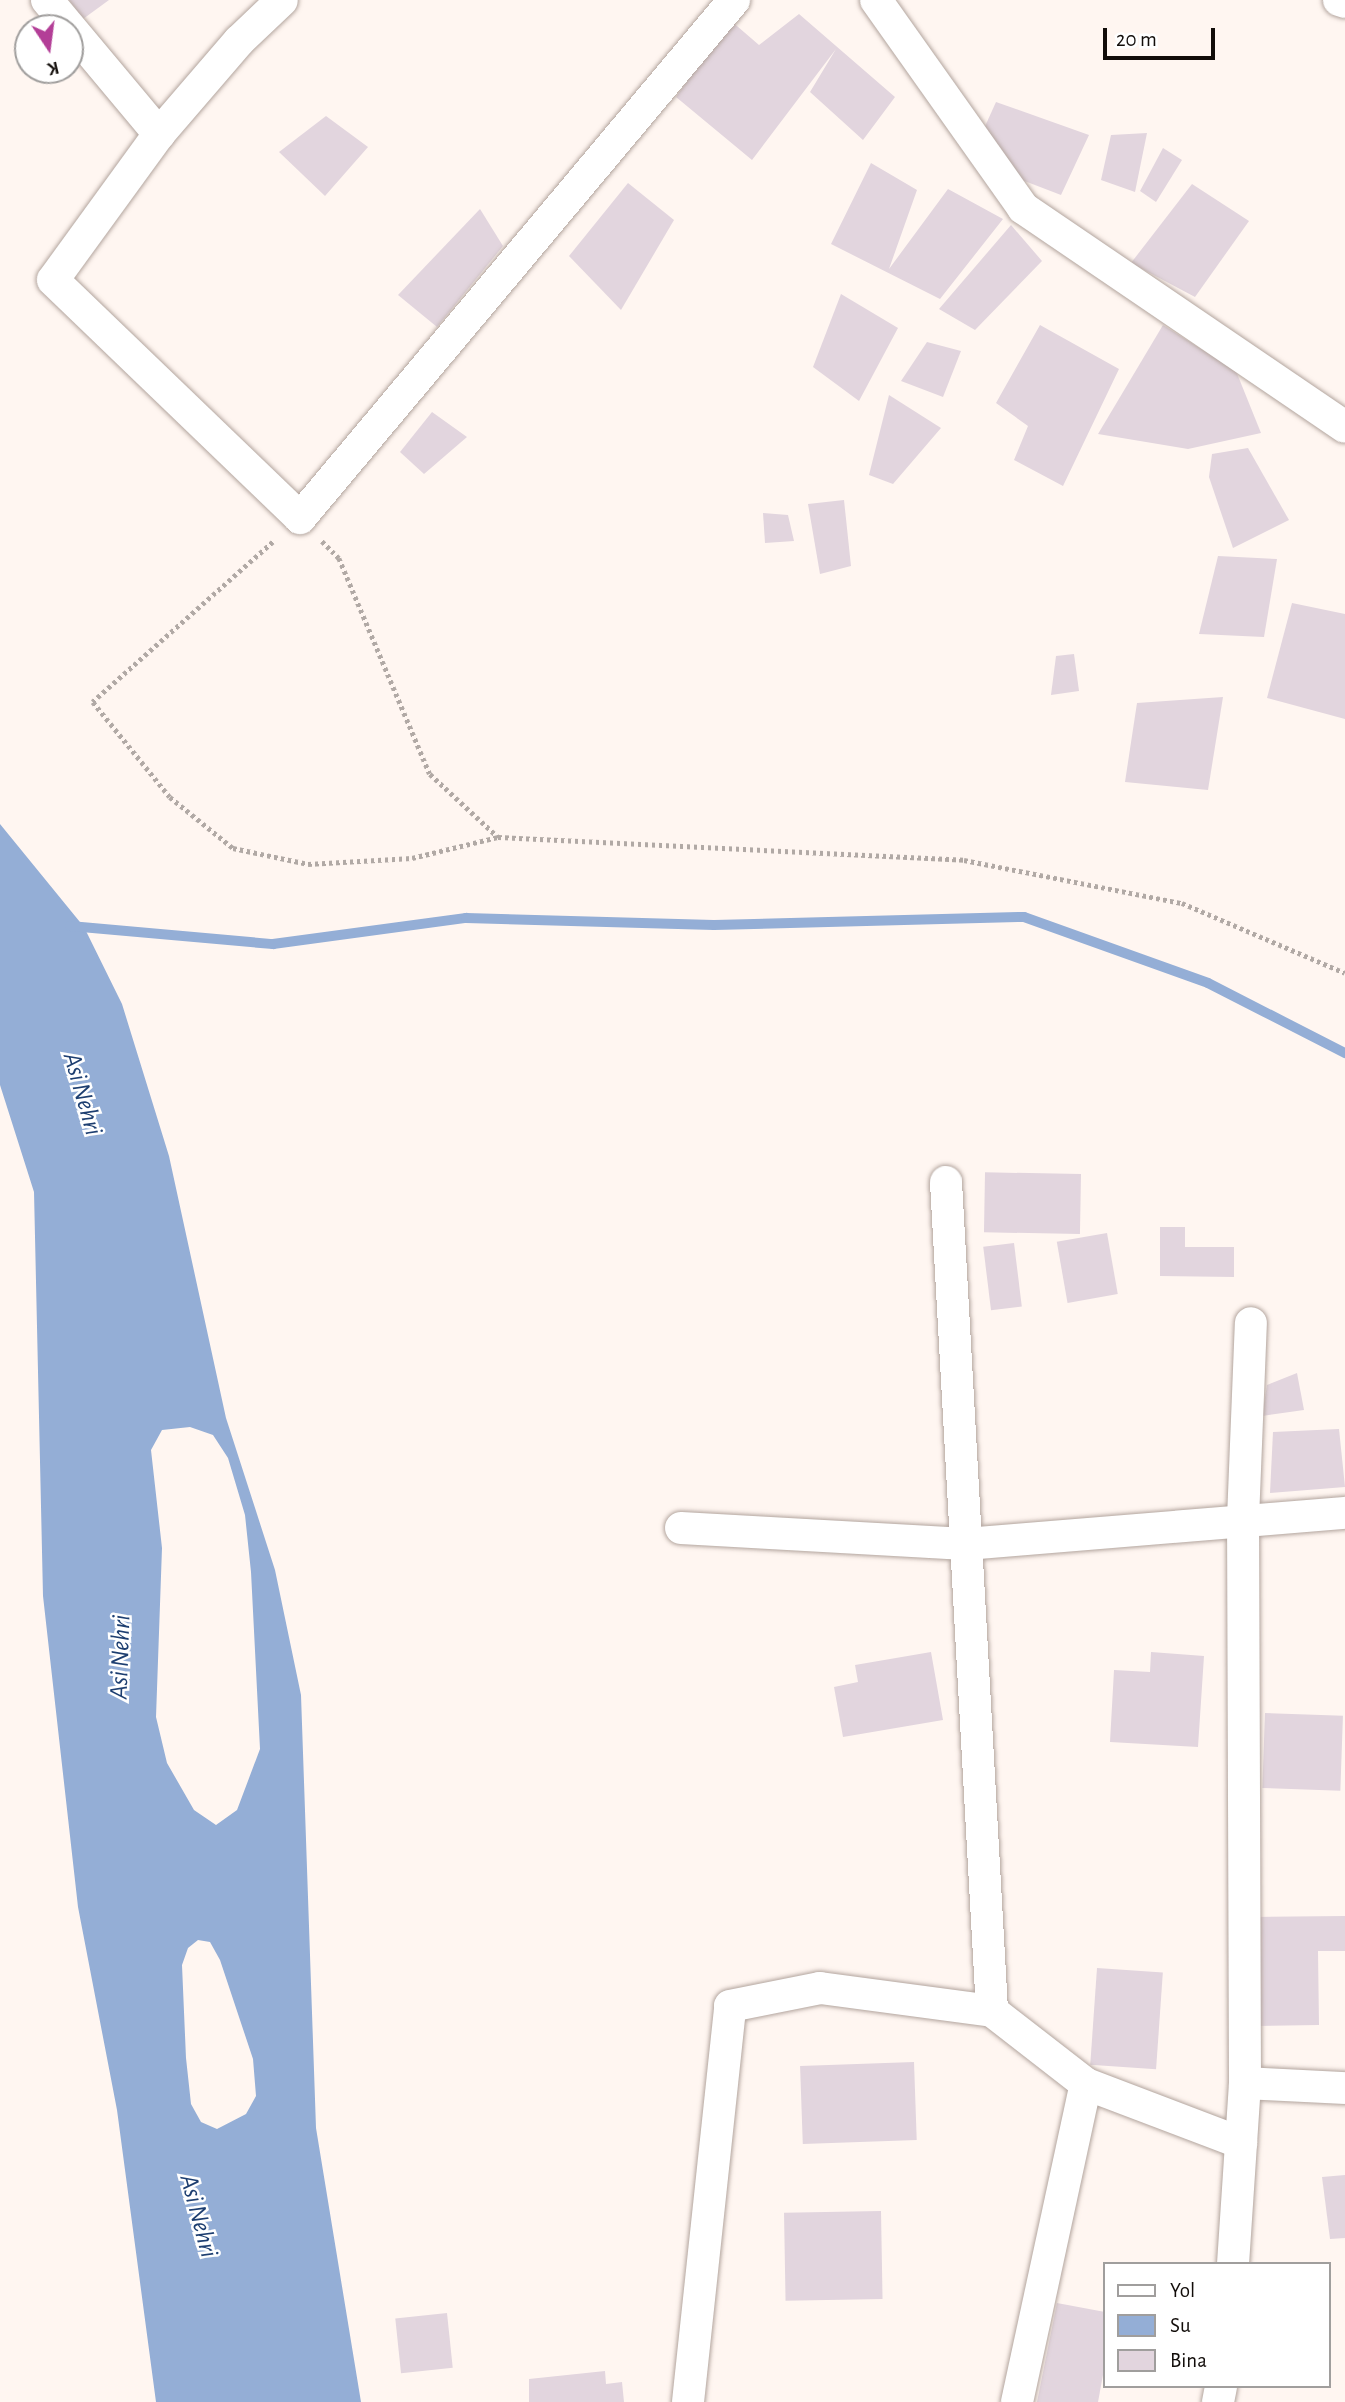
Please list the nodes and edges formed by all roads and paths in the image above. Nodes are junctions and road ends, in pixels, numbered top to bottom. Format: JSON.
{"nodes":[{"id":1,"x":47,"y":0,"type":"edge"},
{"id":2,"x":282,"y":0,"type":"edge"},
{"id":3,"x":734,"y":0,"type":"edge"},
{"id":4,"x":876,"y":0,"type":"edge"},
{"id":5,"x":1339,"y":0,"type":"edge"},
{"id":6,"x":1345,"y":2,"type":"edge"},
{"id":7,"x":159,"y":134,"type":"junction"},
{"id":8,"x":1345,"y":427,"type":"edge"},
{"id":9,"x":300,"y":518,"type":"junction"},
{"id":10,"x":498,"y":837,"type":"junction"},
{"id":11,"x":1345,"y":973,"type":"edge"},
{"id":12,"x":946,"y":1182,"type":"dead end"},
{"id":13,"x":1251,"y":1323,"type":"dead end"},
{"id":14,"x":1345,"y":1513,"type":"edge"},
{"id":15,"x":1243,"y":1519,"type":"junction"},
{"id":16,"x":681,"y":1528,"type":"dead end"},
{"id":17,"x":966,"y":1544,"type":"junction"},
{"id":18,"x":992,"y":2011,"type":"junction"},
{"id":19,"x":1245,"y":2082,"type":"junction"},
{"id":20,"x":1086,"y":2084,"type":"junction"},
{"id":21,"x":1345,"y":2088,"type":"edge"},
{"id":22,"x":1241,"y":2143,"type":"junction"},
{"id":23,"x":1233,"y":2262,"type":"edge"},
{"id":24,"x":688,"y":2402,"type":"edge"},
{"id":25,"x":1017,"y":2402,"type":"edge"}],
"edges":[{"from":1,"to":7,"type":"street"},
{"from":2,"to":7,"type":"street"},
{"from":3,"to":9,"type":"street"},
{"from":4,"to":8,"type":"street"},
{"from":5,"to":6,"type":"street"},
{"from":7,"to":9,"type":"street"},
{"from":9,"to":10,"type":"path"},
{"from":9,"to":10,"type":"path"},
{"from":10,"to":11,"type":"path"},
{"from":12,"to":17,"type":"street"},
{"from":13,"to":15,"type":"street"},
{"from":14,"to":15,"type":"street"},
{"from":15,"to":17,"type":"street"},
{"from":15,"to":19,"type":"street"},
{"from":16,"to":17,"type":"street"},
{"from":17,"to":18,"type":"street"},
{"from":18,"to":20,"type":"street"},
{"from":18,"to":24,"type":"street"},
{"from":19,"to":21,"type":"street"},
{"from":19,"to":22,"type":"street"},
{"from":20,"to":22,"type":"street"},
{"from":20,"to":25,"type":"street"},
{"from":22,"to":23,"type":"street"}]}
